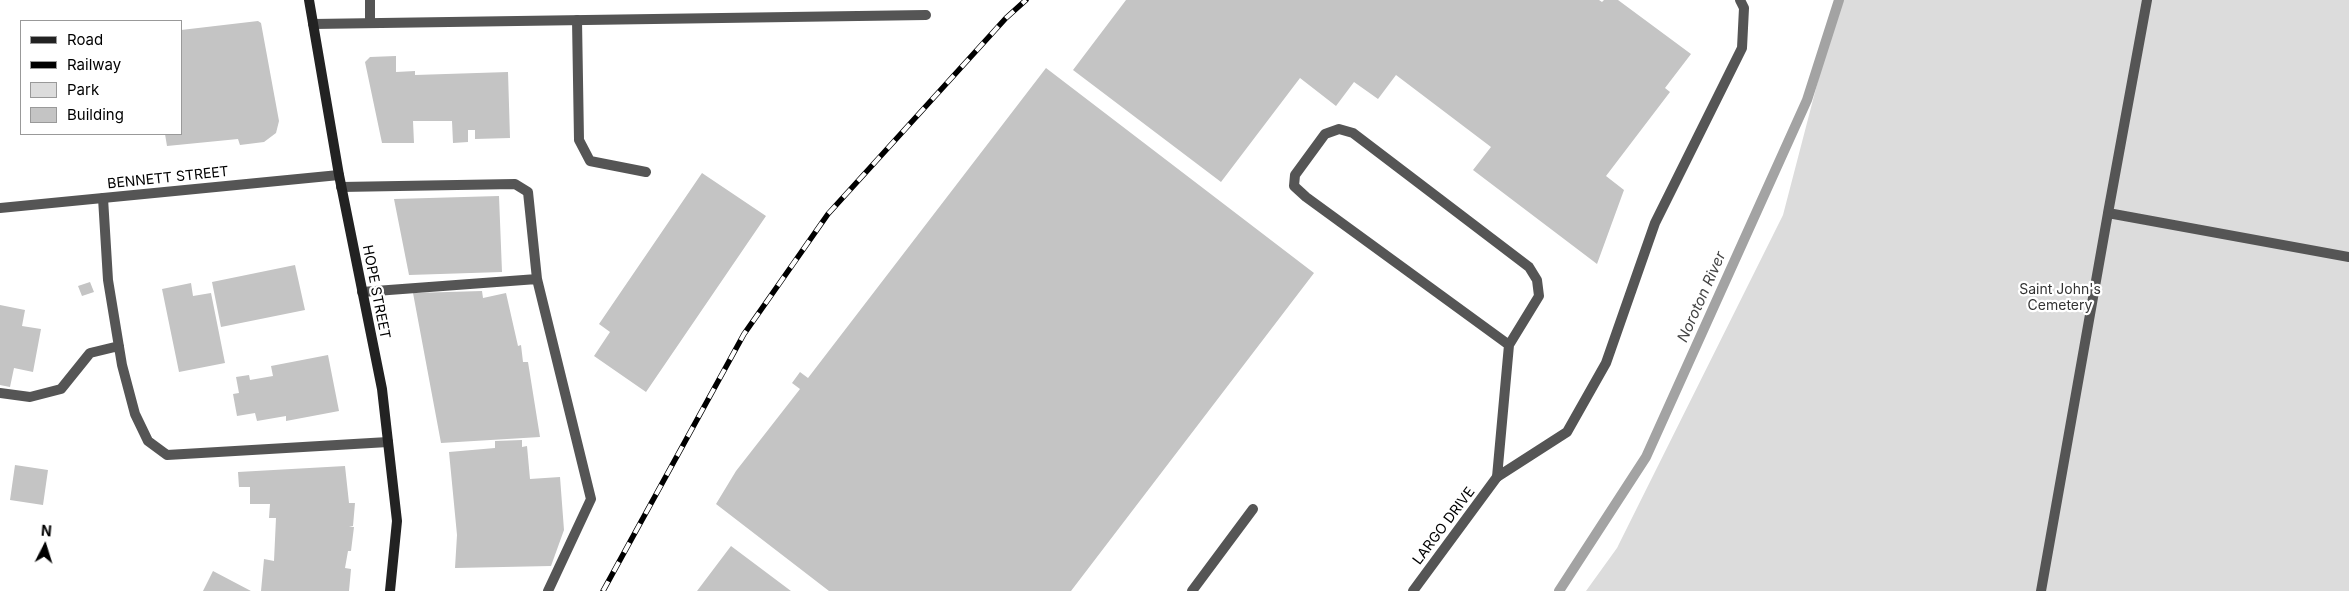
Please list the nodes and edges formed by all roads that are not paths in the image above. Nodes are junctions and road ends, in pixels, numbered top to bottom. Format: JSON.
{"nodes":[{"id":1,"x":309,"y":0,"type":"edge"},
{"id":2,"x":370,"y":0,"type":"edge"},
{"id":3,"x":1740,"y":0,"type":"edge"},
{"id":4,"x":2147,"y":0,"type":"edge"},
{"id":5,"x":926,"y":15,"type":"dead end"},
{"id":6,"x":577,"y":20,"type":"junction"},
{"id":7,"x":313,"y":24,"type":"junction"},
{"id":8,"x":370,"y":24,"type":"junction"},
{"id":9,"x":646,"y":172,"type":"dead end"},
{"id":10,"x":339,"y":175,"type":"junction"},
{"id":11,"x":341,"y":187,"type":"junction"},
{"id":12,"x":103,"y":198,"type":"junction"},
{"id":13,"x":0,"y":208,"type":"edge"},
{"id":14,"x":2108,"y":213,"type":"junction"},
{"id":15,"x":2349,"y":256,"type":"edge"},
{"id":16,"x":537,"y":279,"type":"junction"},
{"id":17,"x":362,"y":292,"type":"junction"},
{"id":18,"x":1509,"y":345,"type":"junction"},
{"id":19,"x":120,"y":346,"type":"junction"},
{"id":20,"x":0,"y":393,"type":"edge"},
{"id":21,"x":388,"y":442,"type":"junction"},
{"id":22,"x":1498,"y":477,"type":"junction"},
{"id":23,"x":1253,"y":509,"type":"dead end"},
{"id":24,"x":390,"y":591,"type":"edge"},
{"id":25,"x":548,"y":591,"type":"edge"},
{"id":26,"x":1192,"y":591,"type":"edge"},
{"id":27,"x":1412,"y":591,"type":"edge"},
{"id":28,"x":2041,"y":591,"type":"edge"}],
"edges":[{"from":1,"to":7,"type":"main road","name":"HOPE STREET"},
{"from":2,"to":8,"type":"street"},
{"from":3,"to":22,"type":"street"},
{"from":4,"to":14,"type":"street"},
{"from":5,"to":6,"type":"street"},
{"from":6,"to":8,"type":"street"},
{"from":6,"to":9,"type":"street"},
{"from":7,"to":8,"type":"street"},
{"from":7,"to":10,"type":"main road","name":"HOPE STREET"},
{"from":10,"to":11,"type":"main road","name":"HOPE STREET"},
{"from":10,"to":12,"type":"street","name":"BENNETT STREET"},
{"from":11,"to":16,"type":"street"},
{"from":11,"to":17,"type":"main road","name":"HOPE STREET"},
{"from":12,"to":13,"type":"street","name":"BENNETT STREET"},
{"from":12,"to":19,"type":"street"},
{"from":14,"to":15,"type":"street"},
{"from":14,"to":28,"type":"street"},
{"from":16,"to":17,"type":"street"},
{"from":16,"to":25,"type":"street"},
{"from":17,"to":21,"type":"main road","name":"HOPE STREET"},
{"from":18,"to":18,"type":"street"},
{"from":18,"to":22,"type":"street"},
{"from":19,"to":20,"type":"street"},
{"from":19,"to":21,"type":"street"},
{"from":21,"to":24,"type":"main road","name":"HOPE STREET"},
{"from":22,"to":27,"type":"street","name":"LARGO DRIVE"},
{"from":23,"to":26,"type":"street"}]}
